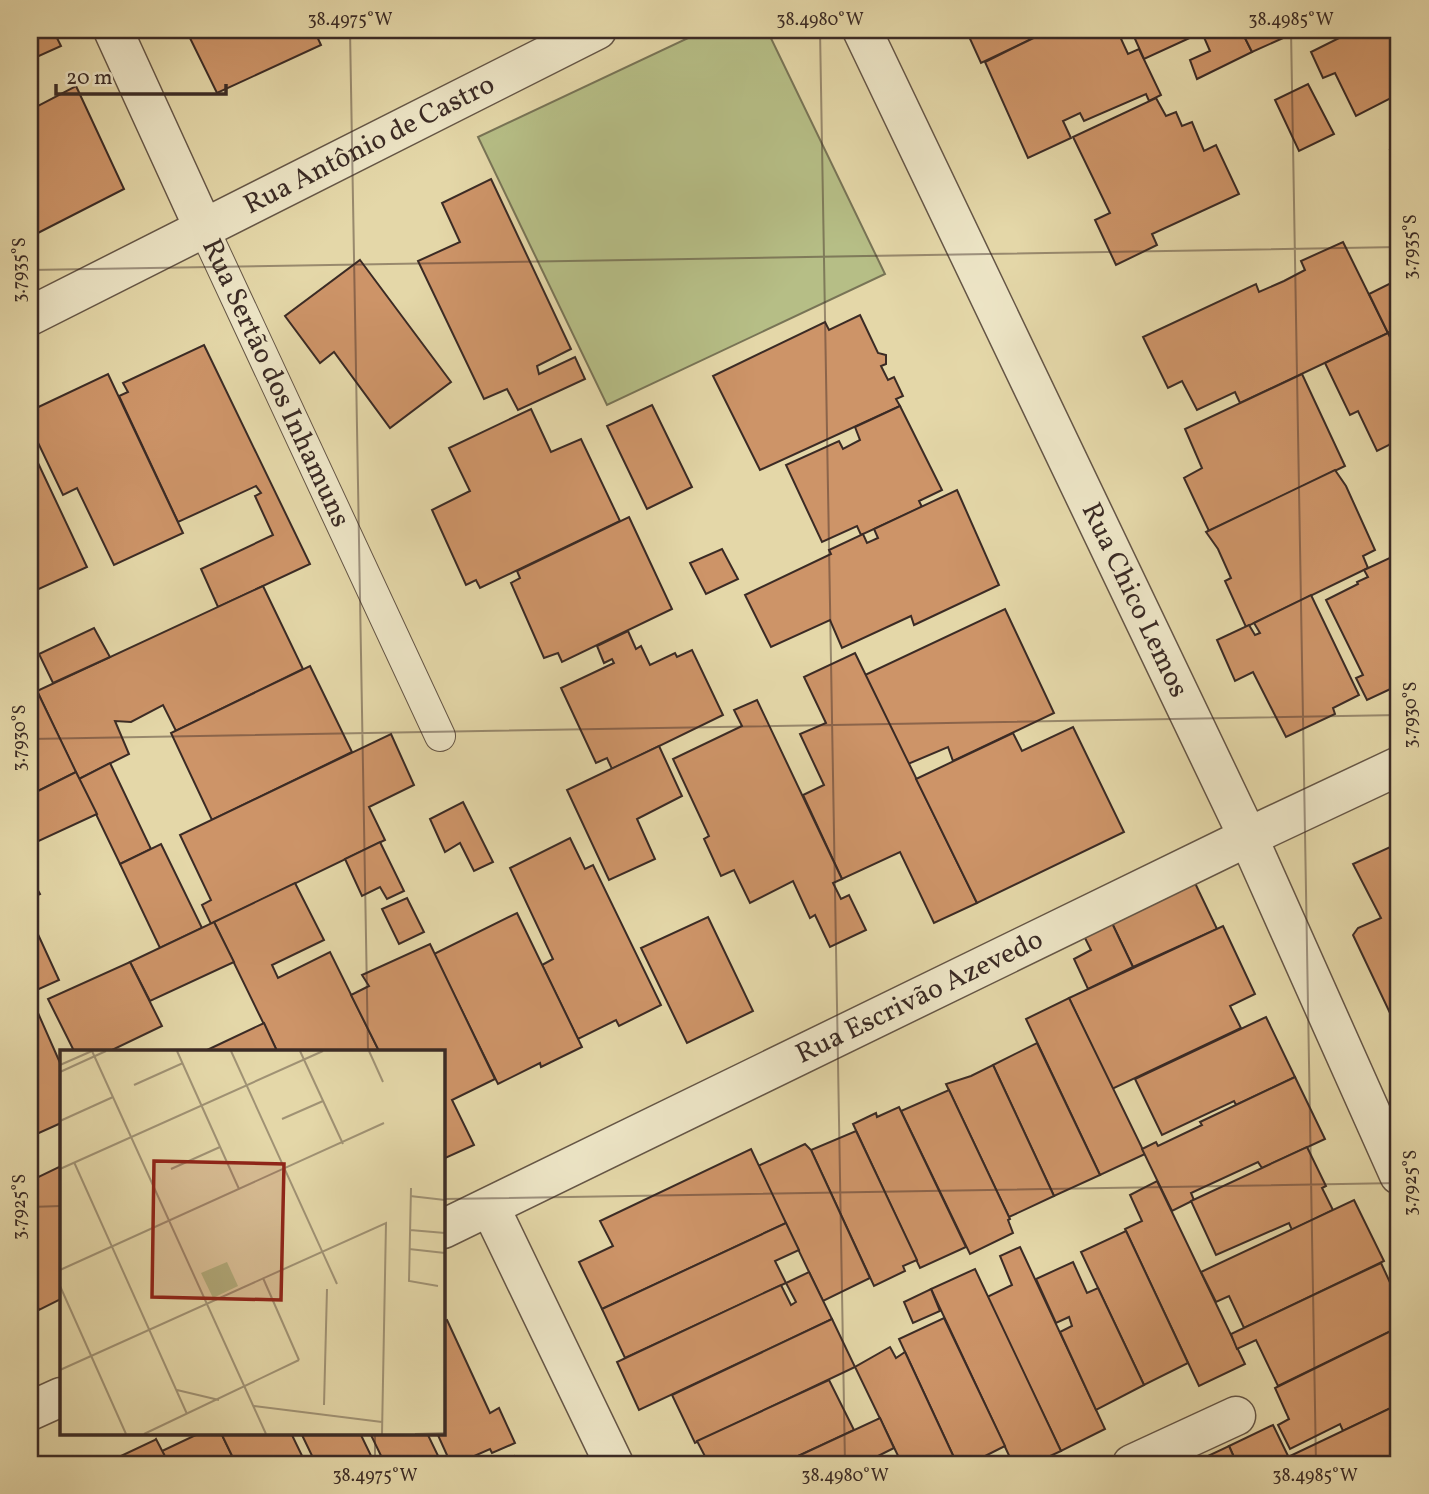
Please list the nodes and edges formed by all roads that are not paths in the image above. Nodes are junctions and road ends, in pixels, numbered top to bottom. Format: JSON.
{"nodes":[{"id":1,"x":113,"y":30,"type":"edge"},
{"id":2,"x":597,"y":30,"type":"edge"},
{"id":3,"x":862,"y":30,"type":"edge"},
{"id":4,"x":204,"y":229,"type":"junction"},
{"id":5,"x":30,"y":316,"type":"edge"},
{"id":6,"x":440,"y":736,"type":"dead end"},
{"id":7,"x":1399,"y":766,"type":"edge"},
{"id":8,"x":1248,"y":837,"type":"junction"},
{"id":9,"x":1399,"y":1175,"type":"edge"},
{"id":10,"x":490,"y":1207,"type":"junction"},
{"id":11,"x":444,"y":1228,"type":"edge"},
{"id":12,"x":60,"y":1397,"type":"edge"},
{"id":13,"x":30,"y":1411,"type":"edge"},
{"id":14,"x":1236,"y":1416,"type":"dead end"},
{"id":15,"x":614,"y":1464,"type":"edge"},
{"id":16,"x":1132,"y":1464,"type":"edge"}],
"edges":[{"from":1,"to":4,"type":"street","name":"Rua Sertão dos Inhamuns"},
{"from":2,"to":4,"type":"street","name":"Rua Antônio de Castro"},
{"from":3,"to":8,"type":"street","name":"Rua Chico Lemos"},
{"from":4,"to":5,"type":"street","name":"Rua Antônio de Castro"},
{"from":4,"to":6,"type":"lane","name":"Rua Sertão dos Inhamuns"},
{"from":7,"to":8,"type":"street","name":"Rua Escrivão Azevedo"},
{"from":8,"to":9,"type":"street","name":"Rua Chico Lemos"},
{"from":8,"to":10,"type":"street","name":"Rua Escrivão Azevedo"},
{"from":10,"to":11,"type":"street","name":"Rua Escrivão Azevedo"},
{"from":10,"to":15,"type":"street"},
{"from":12,"to":13,"type":"street"},
{"from":14,"to":16,"type":"street"}]}
